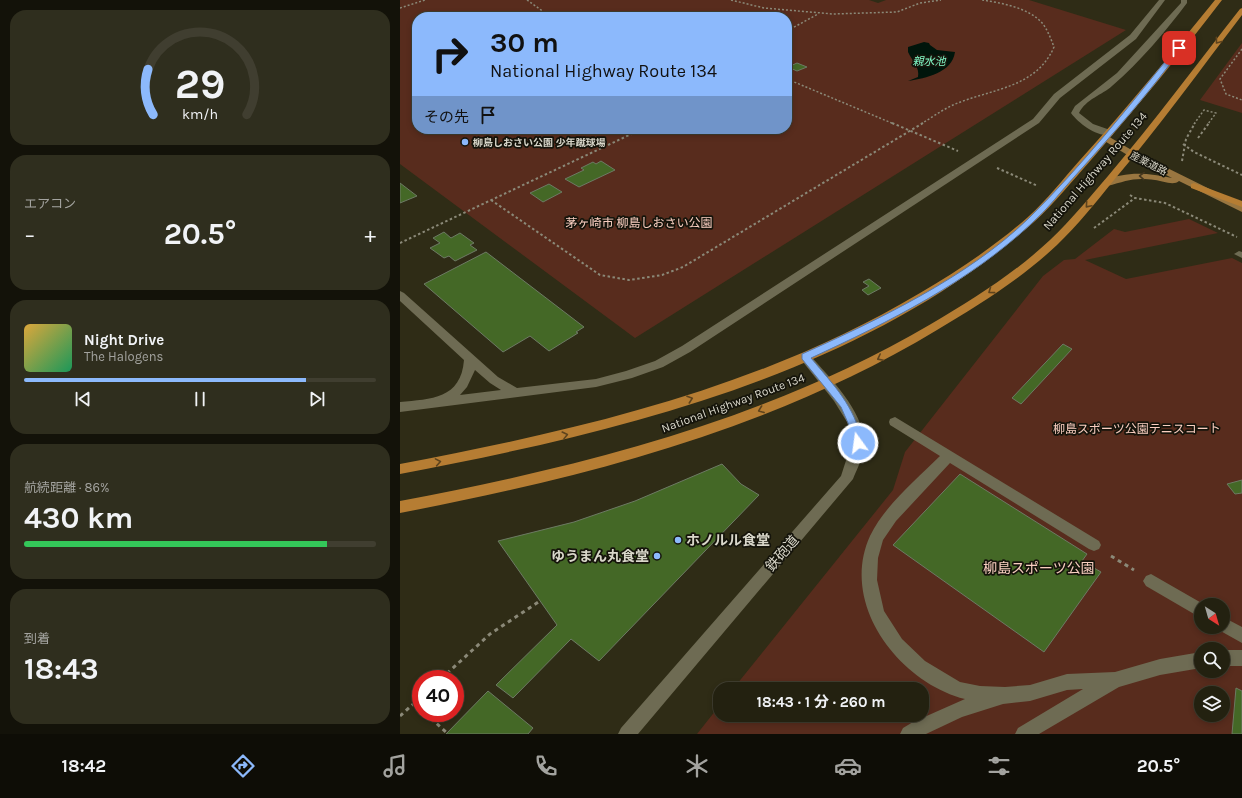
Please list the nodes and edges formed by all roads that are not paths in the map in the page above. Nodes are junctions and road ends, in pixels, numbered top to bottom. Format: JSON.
{"nodes":[{"id":1,"x":1162,"y":0,"type":"edge"},
{"id":2,"x":1184,"y":0,"type":"edge"},
{"id":3,"x":1219,"y":0,"type":"edge"},
{"id":4,"x":1242,"y":10,"type":"edge"},
{"id":5,"x":1108,"y":136,"type":"junction"},
{"id":6,"x":1132,"y":154,"type":"junction"},
{"id":7,"x":1107,"y":183,"type":"junction"},
{"id":8,"x":1194,"y":186,"type":"junction"},
{"id":9,"x":1242,"y":204,"type":"edge"},
{"id":10,"x":1242,"y":209,"type":"edge"},
{"id":11,"x":400,"y":296,"type":"edge"},
{"id":12,"x":805,"y":357,"type":"junction"},
{"id":13,"x":470,"y":359,"type":"junction"},
{"id":14,"x":826,"y":383,"type":"junction"},
{"id":15,"x":515,"y":393,"type":"junction"},
{"id":16,"x":435,"y":403,"type":"junction"},
{"id":17,"x":400,"y":407,"type":"edge"},
{"id":18,"x":895,"y":422,"type":"dead end"},
{"id":19,"x":949,"y":455,"type":"junction"},
{"id":20,"x":400,"y":469,"type":"edge"},
{"id":21,"x":400,"y":507,"type":"edge"},
{"id":22,"x":1094,"y":545,"type":"road end"},
{"id":23,"x":1151,"y":580,"type":"road end"},
{"id":24,"x":1194,"y":607,"type":"edge"},
{"id":25,"x":1230,"y":628,"type":"edge"},
{"id":26,"x":1242,"y":636,"type":"edge"},
{"id":27,"x":1230,"y":658,"type":"edge"},
{"id":28,"x":1242,"y":658,"type":"edge"},
{"id":29,"x":1194,"y":661,"type":"edge"},
{"id":30,"x":1116,"y":680,"type":"junction"},
{"id":31,"x":1006,"y":696,"type":"junction"},
{"id":32,"x":627,"y":734,"type":"edge"},
{"id":33,"x":909,"y":734,"type":"edge"},
{"id":34,"x":1024,"y":734,"type":"edge"}],
"edges":[{"from":1,"to":15,"type":"street"},
{"from":2,"to":5,"type":"street"},
{"from":3,"to":5,"type":"highway","name":"National Highway Route 134"},
{"from":4,"to":6,"type":"highway","name":"National Highway Route 134","one_way":true},
{"from":5,"to":6,"type":"main road","name":"産業道路"},
{"from":5,"to":12,"type":"highway","name":"National Highway Route 134"},
{"from":6,"to":7,"type":"highway","name":"National Highway Route 134"},
{"from":6,"to":8,"type":"main road","name":"産業道路"},
{"from":8,"to":7,"type":"main road","name":"産業道路","one_way":true},
{"from":7,"to":14,"type":"highway","name":"National Highway Route 134","one_way":true},
{"from":8,"to":9,"type":"highway"},
{"from":8,"to":10,"type":"main road","name":"産業道路"},
{"from":11,"to":13,"type":"street"},
{"from":12,"to":14,"type":"street","name":"鉄砲道"},
{"from":20,"to":12,"type":"highway","name":"National Highway Route 134","one_way":true},
{"from":13,"to":15,"type":"street"},
{"from":13,"to":16,"type":"street"},
{"from":14,"to":21,"type":"highway","name":"National Highway Route 134","one_way":true},
{"from":14,"to":32,"type":"street","name":"鉄砲道"},
{"from":15,"to":16,"type":"street"},
{"from":16,"to":17,"type":"street"},
{"from":18,"to":19,"type":"street"},
{"from":19,"to":22,"type":"street"},
{"from":19,"to":31,"type":"street"},
{"from":23,"to":24,"type":"street"},
{"from":25,"to":26,"type":"street"},
{"from":27,"to":28,"type":"street"},
{"from":29,"to":30,"type":"street"},
{"from":30,"to":31,"type":"street"},
{"from":30,"to":34,"type":"street"},
{"from":31,"to":33,"type":"street"}]}
